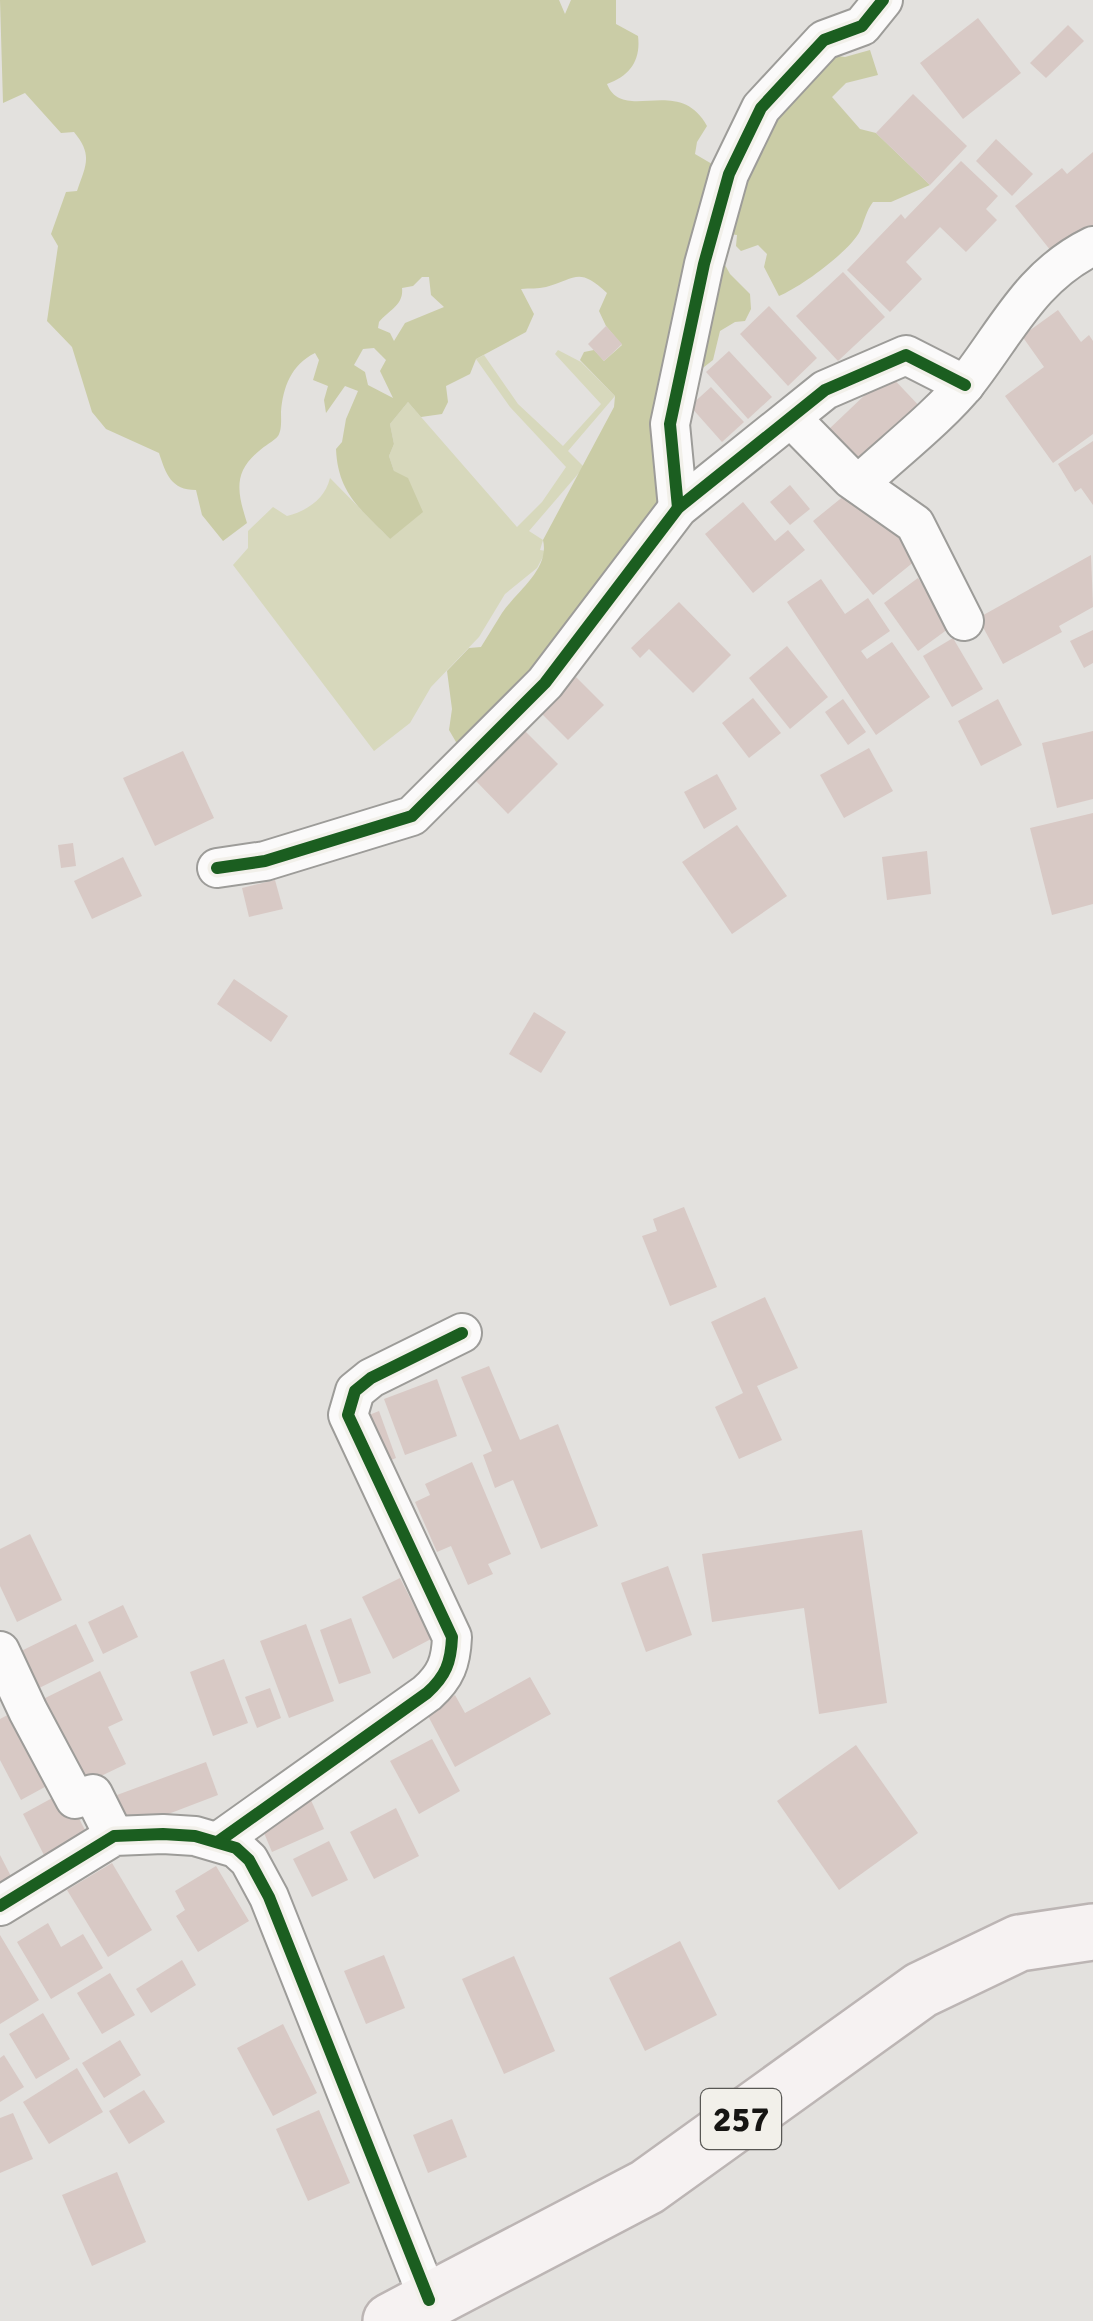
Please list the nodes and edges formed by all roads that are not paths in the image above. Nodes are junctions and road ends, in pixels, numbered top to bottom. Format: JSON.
{"nodes":[{"id":1,"x":883,"y":0,"type":"edge"},
{"id":2,"x":1093,"y":246,"type":"edge"},
{"id":3,"x":965,"y":385,"type":"junction"},
{"id":4,"x":791,"y":418,"type":"junction"},
{"id":5,"x":859,"y":484,"type":"junction"},
{"id":6,"x":678,"y":508,"type":"junction"},
{"id":7,"x":964,"y":620,"type":"dead end"},
{"id":8,"x":217,"y":868,"type":"dead end"},
{"id":9,"x":462,"y":1333,"type":"dead end"},
{"id":10,"x":0,"y":1651,"type":"edge"},
{"id":11,"x":114,"y":1836,"type":"junction"},
{"id":12,"x":218,"y":1841,"type":"junction"},
{"id":13,"x":0,"y":1906,"type":"edge"},
{"id":14,"x":1093,"y":1932,"type":"edge"},
{"id":15,"x":410,"y":2311,"type":"edge"}],
"edges":[{"from":1,"to":6,"type":"street"},
{"from":2,"to":3,"type":"street"},
{"from":3,"to":4,"type":"street"},
{"from":3,"to":5,"type":"street"},
{"from":4,"to":5,"type":"street"},
{"from":4,"to":6,"type":"street"},
{"from":5,"to":7,"type":"street"},
{"from":6,"to":8,"type":"street"},
{"from":9,"to":12,"type":"street"},
{"from":10,"to":11,"type":"street"},
{"from":11,"to":12,"type":"street"},
{"from":11,"to":13,"type":"street"},
{"from":12,"to":15,"type":"street"},
{"from":14,"to":15,"type":"main road","number":"257"}]}
